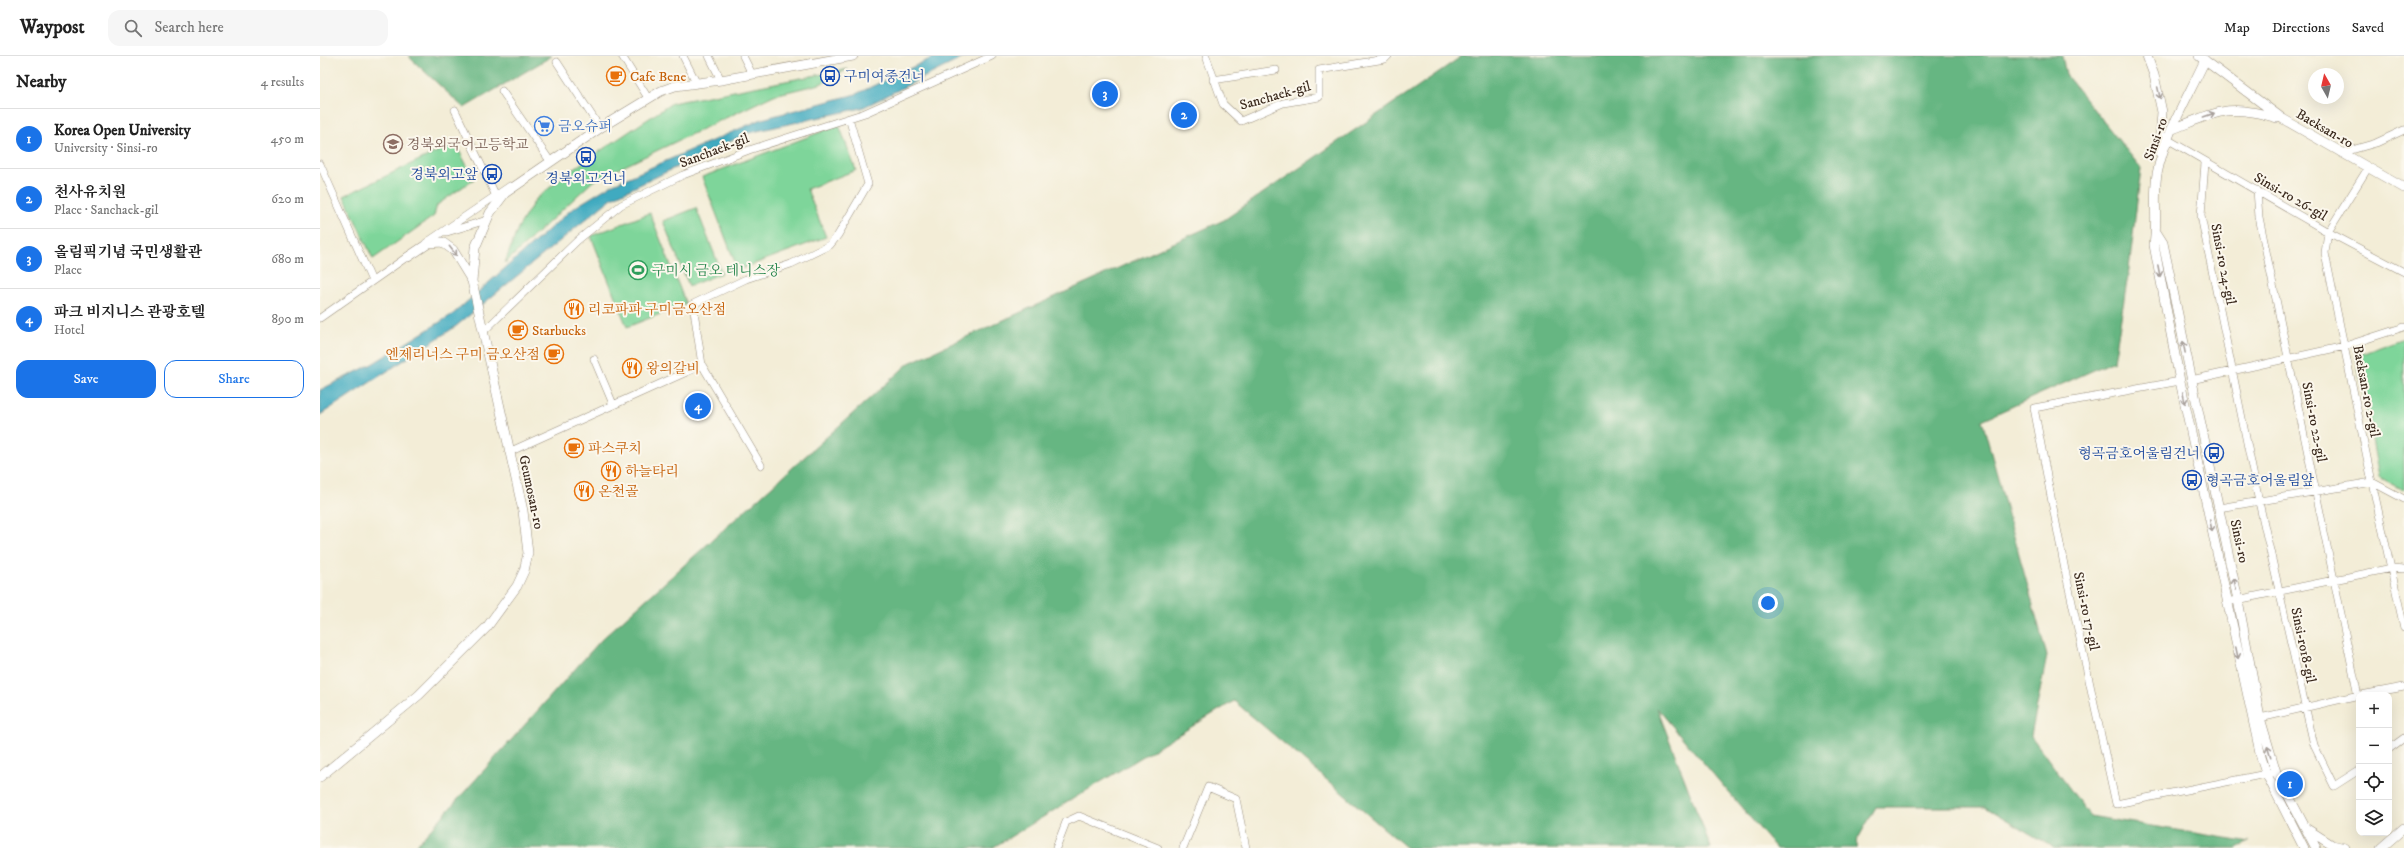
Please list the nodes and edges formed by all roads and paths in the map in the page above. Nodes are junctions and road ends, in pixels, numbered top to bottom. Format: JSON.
{"nodes":[{"id":1,"x":622,"y":56,"type":"edge"},
{"id":2,"x":683,"y":56,"type":"edge"},
{"id":3,"x":709,"y":56,"type":"edge"},
{"id":4,"x":743,"y":56,"type":"edge"},
{"id":5,"x":853,"y":56,"type":"edge"},
{"id":6,"x":992,"y":56,"type":"edge"},
{"id":7,"x":1206,"y":56,"type":"edge"},
{"id":8,"x":1388,"y":56,"type":"edge"},
{"id":9,"x":2147,"y":56,"type":"edge"},
{"id":10,"x":2202,"y":58,"type":"edge"},
{"id":11,"x":556,"y":62,"type":"dead end"},
{"id":12,"x":1276,"y":70,"type":"dead end"},
{"id":13,"x":752,"y":74,"type":"junction"},
{"id":14,"x":721,"y":80,"type":"junction"},
{"id":15,"x":1213,"y":80,"type":"junction"},
{"id":16,"x":696,"y":82,"type":"junction"},
{"id":17,"x":502,"y":91,"type":"dead end"},
{"id":18,"x":648,"y":98,"type":"junction"},
{"id":19,"x":455,"y":110,"type":"dead end"},
{"id":20,"x":849,"y":118,"type":"junction"},
{"id":21,"x":2283,"y":120,"type":"junction"},
{"id":22,"x":600,"y":128,"type":"junction"},
{"id":23,"x":2173,"y":129,"type":"junction"},
{"id":24,"x":2404,"y":130,"type":"edge"},
{"id":25,"x":2167,"y":139,"type":"junction"},
{"id":26,"x":2341,"y":153,"type":"junction"},
{"id":27,"x":550,"y":161,"type":"junction"},
{"id":28,"x":2205,"y":162,"type":"junction"},
{"id":29,"x":320,"y":164,"type":"edge"},
{"id":30,"x":2368,"y":168,"type":"junction"},
{"id":31,"x":2157,"y":174,"type":"junction"},
{"id":32,"x":529,"y":175,"type":"junction"},
{"id":33,"x":2404,"y":188,"type":"edge"},
{"id":34,"x":2257,"y":190,"type":"junction"},
{"id":35,"x":495,"y":194,"type":"junction"},
{"id":36,"x":486,"y":220,"type":"junction"},
{"id":37,"x":2156,"y":232,"type":"junction"},
{"id":38,"x":2328,"y":232,"type":"junction"},
{"id":39,"x":429,"y":241,"type":"junction"},
{"id":40,"x":408,"y":257,"type":"junction"},
{"id":41,"x":2404,"y":272,"type":"edge"},
{"id":42,"x":372,"y":281,"type":"junction"},
{"id":43,"x":472,"y":281,"type":"junction"},
{"id":44,"x":320,"y":318,"type":"edge"},
{"id":45,"x":2404,"y":326,"type":"edge"},
{"id":46,"x":484,"y":331,"type":"junction"},
{"id":47,"x":2345,"y":346,"type":"junction"},
{"id":48,"x":2289,"y":358,"type":"junction"},
{"id":49,"x":594,"y":359,"type":"dead end"},
{"id":50,"x":702,"y":366,"type":"junction"},
{"id":51,"x":2232,"y":371,"type":"junction"},
{"id":52,"x":2191,"y":380,"type":"junction"},
{"id":53,"x":2180,"y":381,"type":"junction"},
{"id":54,"x":613,"y":404,"type":"junction"},
{"id":55,"x":509,"y":452,"type":"junction"},
{"id":56,"x":761,"y":465,"type":"dead end"},
{"id":57,"x":2372,"y":482,"type":"junction"},
{"id":58,"x":2315,"y":491,"type":"junction"},
{"id":59,"x":2404,"y":499,"type":"edge"},
{"id":60,"x":2258,"y":502,"type":"junction"},
{"id":61,"x":2219,"y":508,"type":"junction"},
{"id":62,"x":2392,"y":568,"type":"junction"},
{"id":63,"x":2404,"y":569,"type":"edge"},
{"id":64,"x":2333,"y":580,"type":"junction"},
{"id":65,"x":2279,"y":590,"type":"junction"},
{"id":66,"x":2238,"y":600,"type":"junction"},
{"id":67,"x":2226,"y":602,"type":"junction"},
{"id":68,"x":2404,"y":628,"type":"edge"},
{"id":69,"x":2404,"y":687,"type":"edge"},
{"id":70,"x":2358,"y":692,"type":"edge"},
{"id":71,"x":2376,"y":692,"type":"edge"},
{"id":72,"x":2356,"y":696,"type":"edge"},
{"id":73,"x":2304,"y":706,"type":"junction"},
{"id":74,"x":2260,"y":718,"type":"junction"},
{"id":75,"x":2404,"y":738,"type":"edge"},
{"id":76,"x":2392,"y":747,"type":"edge"},
{"id":77,"x":2276,"y":772,"type":"junction"},
{"id":78,"x":2356,"y":772,"type":"edge"},
{"id":79,"x":2267,"y":775,"type":"junction"},
{"id":80,"x":320,"y":777,"type":"edge"},
{"id":81,"x":2303,"y":826,"type":"junction"},
{"id":82,"x":2404,"y":828,"type":"edge"},
{"id":83,"x":1056,"y":848,"type":"edge"},
{"id":84,"x":1158,"y":848,"type":"edge"},
{"id":85,"x":1183,"y":848,"type":"edge"},
{"id":86,"x":1246,"y":848,"type":"edge"},
{"id":87,"x":2304,"y":848,"type":"edge"},
{"id":88,"x":2316,"y":848,"type":"edge"},
{"id":89,"x":2344,"y":848,"type":"edge"},
{"id":90,"x":2381,"y":848,"type":"edge"}],
"edges":[{"from":1,"to":18,"type":"street"},
{"from":2,"to":16,"type":"street"},
{"from":3,"to":14,"type":"street"},
{"from":4,"to":13,"type":"street"},
{"from":5,"to":13,"type":"street","name":"Geumosan-ro"},
{"from":6,"to":20,"type":"street","name":"Sanchaek-gil"},
{"from":7,"to":15,"type":"street","name":"Sanchaek-gil"},
{"from":8,"to":15,"type":"street","name":"Sanchaek-gil"},
{"from":9,"to":31,"type":"street","one_way":true},
{"from":10,"to":21,"type":"street","name":"Baeksan-ro"},
{"from":10,"to":23,"type":"street","name":"Sinsi-ro"},
{"from":11,"to":22,"type":"street"},
{"from":12,"to":15,"type":"street"},
{"from":13,"to":14,"type":"street","name":"Geumosan-ro"},
{"from":14,"to":16,"type":"street","name":"Geumosan-ro"},
{"from":16,"to":18,"type":"street","name":"Geumosan-ro"},
{"from":17,"to":27,"type":"street"},
{"from":18,"to":22,"type":"street","name":"Geumosan-ro"},
{"from":19,"to":35,"type":"street"},
{"from":20,"to":46,"type":"street","name":"Sanchaek-gil"},
{"from":20,"to":50,"type":"street"},
{"from":23,"to":21,"type":"street","one_way":true},
{"from":21,"to":26,"type":"street","name":"Baeksan-ro"},
{"from":22,"to":27,"type":"street","name":"Geumosan-ro"},
{"from":23,"to":25,"type":"street","name":"Sinsi-ro"},
{"from":24,"to":26,"type":"street"},
{"from":25,"to":28,"type":"street","name":"Sinsi-ro 26-gil"},
{"from":25,"to":31,"type":"street","name":"Sinsi-ro"},
{"from":26,"to":30,"type":"street","name":"Baeksan-ro"},
{"from":27,"to":32,"type":"street","name":"Geumosan-ro"},
{"from":28,"to":34,"type":"street","name":"Sinsi-ro 26-gil"},
{"from":28,"to":51,"type":"street","name":"Sinsi-ro 24-gil"},
{"from":29,"to":42,"type":"street"},
{"from":30,"to":33,"type":"street","name":"Baeksan-ro"},
{"from":30,"to":38,"type":"street","name":"Baeksan-ro 2-gil"},
{"from":31,"to":37,"type":"street","name":"Sinsi-ro"},
{"from":32,"to":35,"type":"street"},
{"from":32,"to":36,"type":"street","name":"Geumosan-ro"},
{"from":34,"to":38,"type":"street","name":"Sinsi-ro 26-gil"},
{"from":34,"to":48,"type":"street"},
{"from":35,"to":39,"type":"street"},
{"from":36,"to":39,"type":"street"},
{"from":36,"to":43,"type":"street","name":"Geumosan-ro"},
{"from":52,"to":37,"type":"street","name":"Sinsi-ro","one_way":true},
{"from":37,"to":53,"type":"street","name":"Sinsi-ro","one_way":true},
{"from":38,"to":41,"type":"street","name":"Sinsi-ro 26-gil"},
{"from":38,"to":47,"type":"street","name":"Baeksan-ro 2-gil"},
{"from":39,"to":40,"type":"street"},
{"from":40,"to":42,"type":"street"},
{"from":40,"to":43,"type":"street","one_way":true},
{"from":42,"to":44,"type":"street"},
{"from":43,"to":46,"type":"street","name":"Geumosan-ro"},
{"from":45,"to":47,"type":"street"},
{"from":46,"to":55,"type":"street","name":"Geumosan-ro"},
{"from":47,"to":48,"type":"street"},
{"from":47,"to":57,"type":"street","name":"Baeksan-ro 2-gil"},
{"from":48,"to":51,"type":"street"},
{"from":48,"to":58,"type":"street","name":"Sinsi-ro 22-gil"},
{"from":49,"to":54,"type":"street"},
{"from":50,"to":54,"type":"street"},
{"from":50,"to":56,"type":"street"},
{"from":51,"to":52,"type":"street"},
{"from":51,"to":60,"type":"street"},
{"from":52,"to":61,"type":"street","name":"Sinsi-ro"},
{"from":53,"to":67,"type":"street","name":"Sinsi-ro","one_way":true},
{"from":53,"to":79,"type":"street","name":"Sinsi-ro 17-gil"},
{"from":54,"to":55,"type":"street"},
{"from":55,"to":80,"type":"street","name":"Geumosan-ro"},
{"from":57,"to":58,"type":"street"},
{"from":57,"to":59,"type":"street"},
{"from":57,"to":62,"type":"street","name":"Baeksan-ro 2-gil"},
{"from":58,"to":60,"type":"street"},
{"from":58,"to":64,"type":"street","name":"Sinsi-ro 22-gil"},
{"from":60,"to":61,"type":"street"},
{"from":60,"to":65,"type":"street","name":"Sinsi-ro18-gil"},
{"from":66,"to":61,"type":"street","name":"Sinsi-ro","one_way":true},
{"from":62,"to":63,"type":"street"},
{"from":62,"to":64,"type":"street"},
{"from":62,"to":68,"type":"street","name":"Baeksan-ro 2-gil"},
{"from":64,"to":65,"type":"street"},
{"from":64,"to":70,"type":"street"},
{"from":65,"to":66,"type":"street"},
{"from":65,"to":73,"type":"street","name":"Sinsi-ro18-gil"},
{"from":66,"to":67,"type":"street"},
{"from":66,"to":74,"type":"street","name":"Sinsi-ro"},
{"from":67,"to":79,"type":"street","name":"Sinsi-ro","one_way":true},
{"from":69,"to":71,"type":"street"},
{"from":72,"to":73,"type":"street"},
{"from":73,"to":74,"type":"street"},
{"from":73,"to":78,"type":"street","name":"Sinsi-ro18-gil"},
{"from":77,"to":74,"type":"street","name":"Sinsi-ro","one_way":true},
{"from":75,"to":76,"type":"street"},
{"from":77,"to":79,"type":"street","name":"Sinsi-ro 17-gil"},
{"from":77,"to":81,"type":"street","name":"Sinsi-ro"},
{"from":79,"to":87,"type":"street","name":"Sinsi-ro"},
{"from":81,"to":88,"type":"street","name":"Sinsi-ro"},
{"from":81,"to":89,"type":"street"},
{"from":82,"to":90,"type":"street"},
{"from":83,"to":84,"type":"street"},
{"from":85,"to":86,"type":"street"}]}
